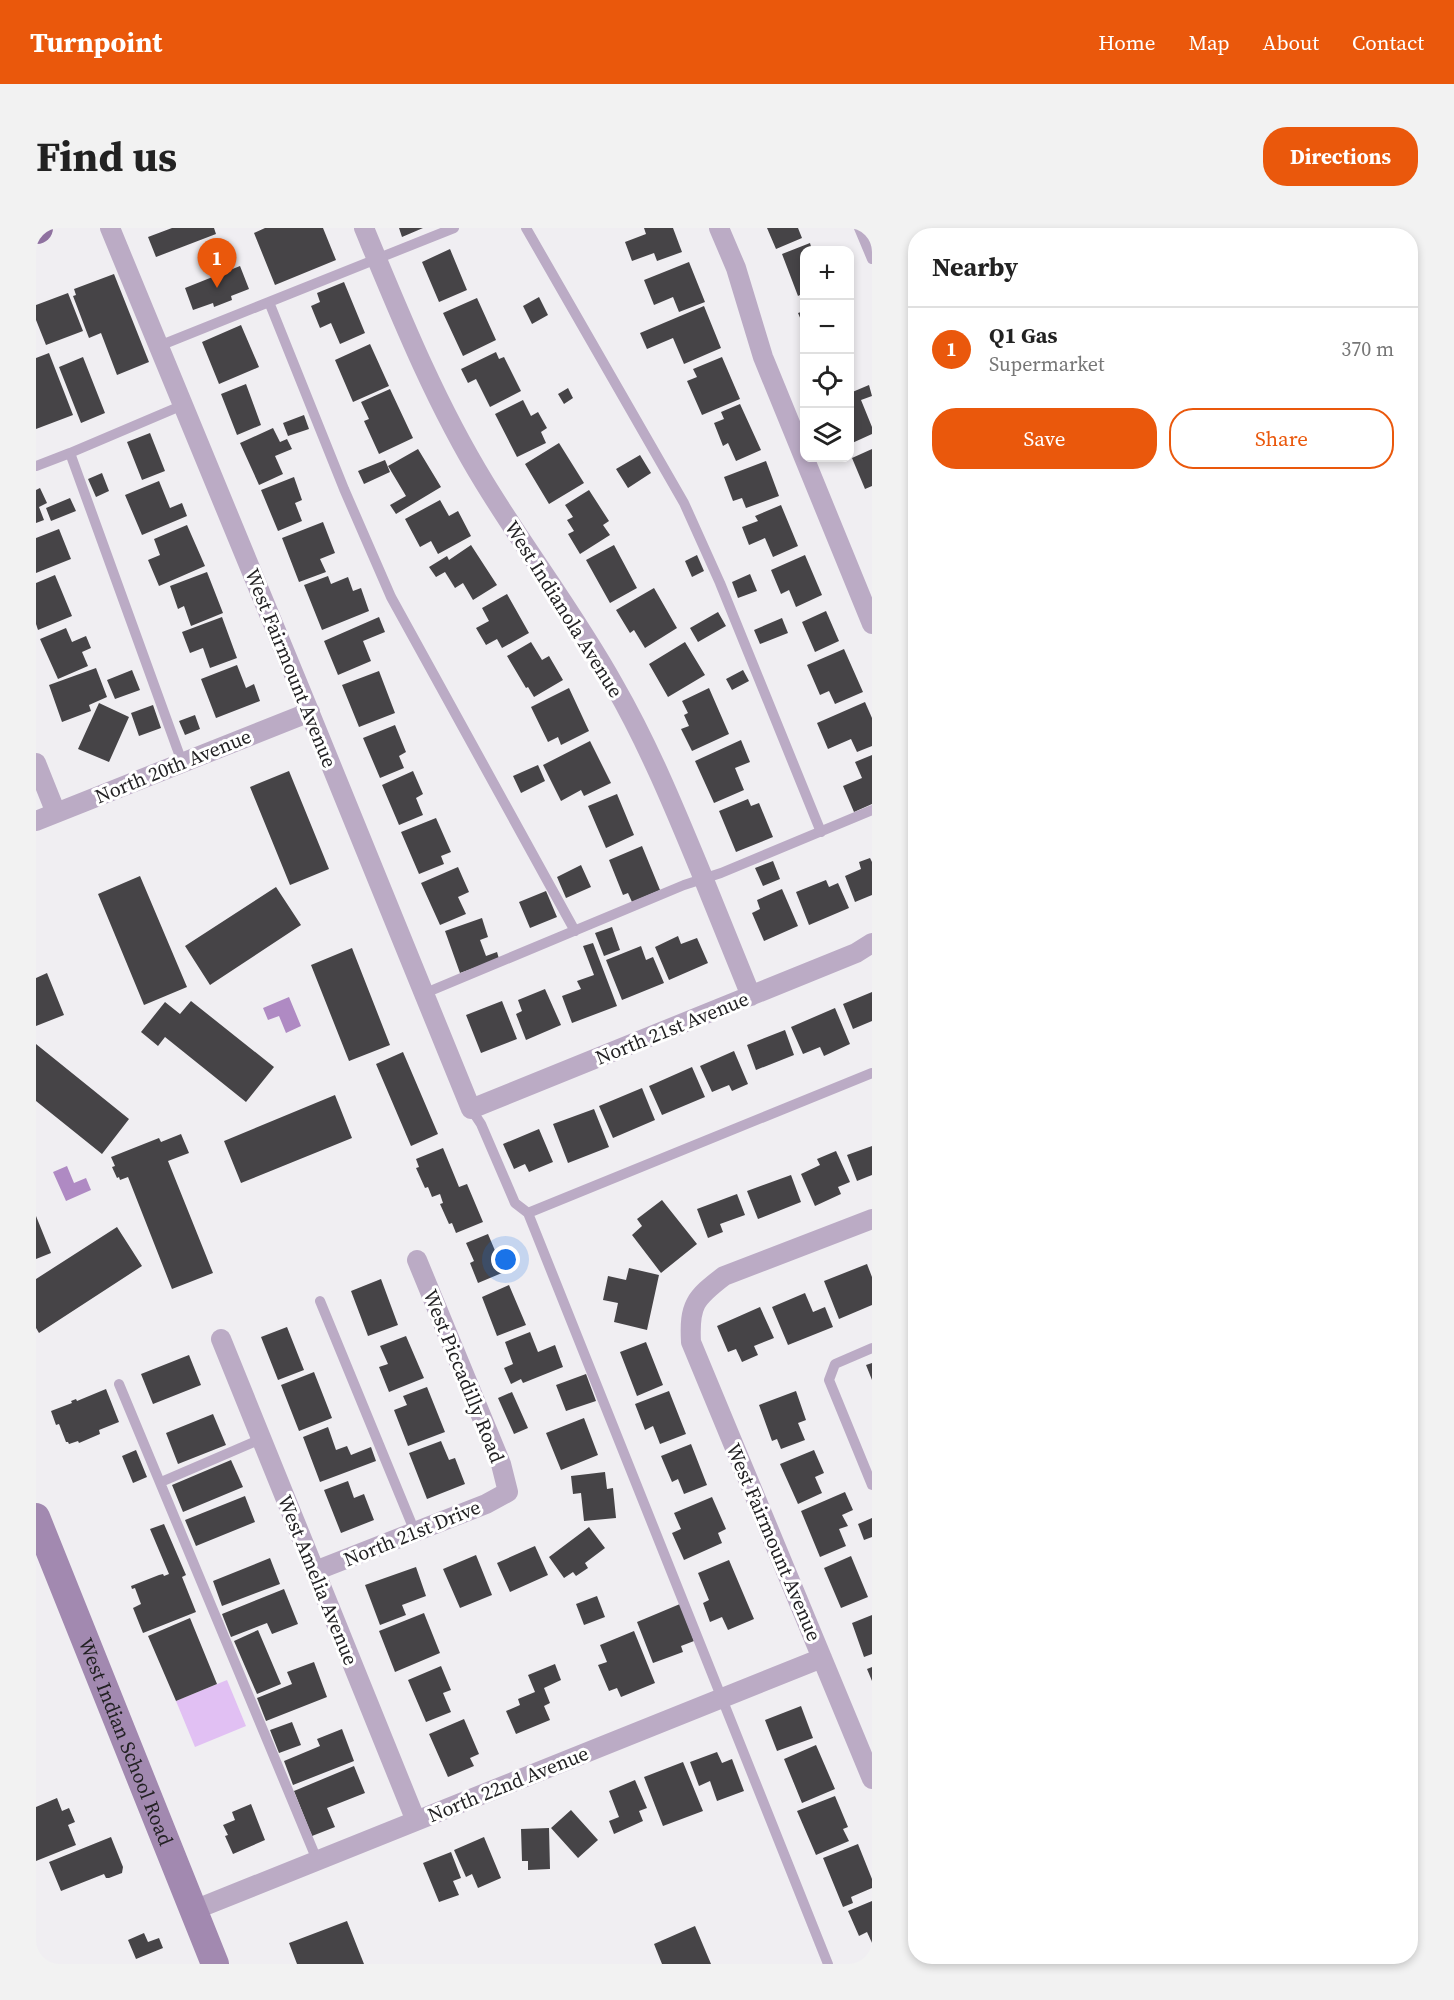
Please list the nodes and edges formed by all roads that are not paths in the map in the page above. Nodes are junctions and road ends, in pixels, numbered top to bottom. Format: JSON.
{"nodes":[{"id":1,"x":110,"y":228,"type":"edge"},
{"id":2,"x":364,"y":228,"type":"edge"},
{"id":3,"x":454,"y":228,"type":"edge"},
{"id":4,"x":526,"y":228,"type":"edge"},
{"id":5,"x":719,"y":228,"type":"edge"},
{"id":6,"x":859,"y":228,"type":"edge"},
{"id":7,"x":377,"y":260,"type":"junction"},
{"id":8,"x":872,"y":260,"type":"edge"},
{"id":9,"x":269,"y":302,"type":"junction"},
{"id":10,"x":159,"y":346,"type":"junction"},
{"id":11,"x":183,"y":405,"type":"junction"},
{"id":12,"x":70,"y":453,"type":"junction"},
{"id":13,"x":36,"y":466,"type":"edge"},
{"id":14,"x":872,"y":624,"type":"edge"},
{"id":15,"x":310,"y":712,"type":"junction"},
{"id":16,"x":182,"y":762,"type":"junction"},
{"id":17,"x":36,"y":763,"type":"edge"},
{"id":18,"x":872,"y":810,"type":"edge"},
{"id":19,"x":56,"y":813,"type":"junction"},
{"id":20,"x":36,"y":821,"type":"edge"},
{"id":21,"x":821,"y":832,"type":"junction"},
{"id":22,"x":703,"y":879,"type":"junction"},
{"id":23,"x":575,"y":931,"type":"junction"},
{"id":24,"x":872,"y":943,"type":"edge"},
{"id":25,"x":423,"y":994,"type":"junction"},
{"id":26,"x":751,"y":996,"type":"junction"},
{"id":27,"x":872,"y":1073,"type":"edge"},
{"id":28,"x":471,"y":1110,"type":"junction"},
{"id":29,"x":528,"y":1212,"type":"junction"},
{"id":30,"x":872,"y":1219,"type":"edge"},
{"id":31,"x":417,"y":1260,"type":"dead end"},
{"id":32,"x":320,"y":1301,"type":"dead end"},
{"id":33,"x":221,"y":1339,"type":"dead end"},
{"id":34,"x":872,"y":1348,"type":"edge"},
{"id":35,"x":119,"y":1384,"type":"dead end"},
{"id":36,"x":261,"y":1439,"type":"junction"},
{"id":37,"x":161,"y":1482,"type":"junction"},
{"id":38,"x":872,"y":1485,"type":"edge"},
{"id":39,"x":508,"y":1492,"type":"joint"},
{"id":40,"x":415,"y":1532,"type":"junction"},
{"id":41,"x":39,"y":1533,"type":"edge"},
{"id":42,"x":315,"y":1571,"type":"junction"},
{"id":43,"x":822,"y":1658,"type":"junction"},
{"id":44,"x":720,"y":1698,"type":"junction"},
{"id":45,"x":872,"y":1779,"type":"edge"},
{"id":46,"x":416,"y":1821,"type":"junction"},
{"id":47,"x":317,"y":1860,"type":"junction"},
{"id":48,"x":194,"y":1910,"type":"junction"},
{"id":49,"x":215,"y":1964,"type":"edge"},
{"id":50,"x":828,"y":1964,"type":"edge"}],
"edges":[{"from":1,"to":10,"type":"street","name":"West Fairmount Avenue"},
{"from":2,"to":7,"type":"street","name":"West Indianola Avenue"},
{"from":3,"to":7,"type":"lane"},
{"from":4,"to":21,"type":"lane"},
{"from":5,"to":14,"type":"street"},
{"from":6,"to":8,"type":"lane"},
{"from":7,"to":9,"type":"lane"},
{"from":7,"to":22,"type":"street","name":"West Indianola Avenue"},
{"from":9,"to":10,"type":"lane"},
{"from":9,"to":23,"type":"lane"},
{"from":10,"to":11,"type":"street","name":"West Fairmount Avenue"},
{"from":11,"to":12,"type":"lane"},
{"from":11,"to":15,"type":"street","name":"West Fairmount Avenue"},
{"from":12,"to":13,"type":"lane"},
{"from":12,"to":16,"type":"lane"},
{"from":15,"to":16,"type":"street","name":"North 20th Avenue"},
{"from":15,"to":25,"type":"street","name":"West Fairmount Avenue"},
{"from":16,"to":19,"type":"street","name":"North 20th Avenue"},
{"from":17,"to":19,"type":"street"},
{"from":18,"to":21,"type":"lane"},
{"from":19,"to":20,"type":"street","name":"North 20th Avenue"},
{"from":21,"to":22,"type":"lane"},
{"from":22,"to":23,"type":"lane"},
{"from":22,"to":26,"type":"street","name":"West Indianola Avenue"},
{"from":23,"to":25,"type":"lane"},
{"from":24,"to":26,"type":"street","name":"North 21st Avenue"},
{"from":25,"to":28,"type":"street","name":"West Fairmount Avenue"},
{"from":26,"to":28,"type":"street","name":"North 21st Avenue"},
{"from":27,"to":29,"type":"lane"},
{"from":28,"to":29,"type":"lane"},
{"from":29,"to":44,"type":"lane"},
{"from":30,"to":43,"type":"street","name":"West Fairmount Avenue"},
{"from":31,"to":39,"type":"street","name":"West Piccadilly Road"},
{"from":32,"to":40,"type":"lane"},
{"from":33,"to":36,"type":"street","name":"West Amelia Avenue"},
{"from":34,"to":38,"type":"lane"},
{"from":35,"to":37,"type":"lane"},
{"from":36,"to":37,"type":"lane"},
{"from":36,"to":42,"type":"street","name":"West Amelia Avenue"},
{"from":37,"to":47,"type":"lane"},
{"from":39,"to":40,"type":"street","name":"North 21st Drive"},
{"from":40,"to":42,"type":"street","name":"North 21st Drive"},
{"from":41,"to":48,"type":"main road","name":"West Indian School Road"},
{"from":42,"to":46,"type":"street","name":"West Amelia Avenue"},
{"from":43,"to":44,"type":"street","name":"North 22nd Avenue"},
{"from":43,"to":45,"type":"street","name":"West Fairmount Avenue"},
{"from":44,"to":46,"type":"street","name":"North 22nd Avenue"},
{"from":44,"to":50,"type":"lane"},
{"from":46,"to":47,"type":"street","name":"North 22nd Avenue"},
{"from":47,"to":48,"type":"street","name":"North 22nd Avenue"},
{"from":48,"to":49,"type":"main road","name":"West Indian School Road"}]}
